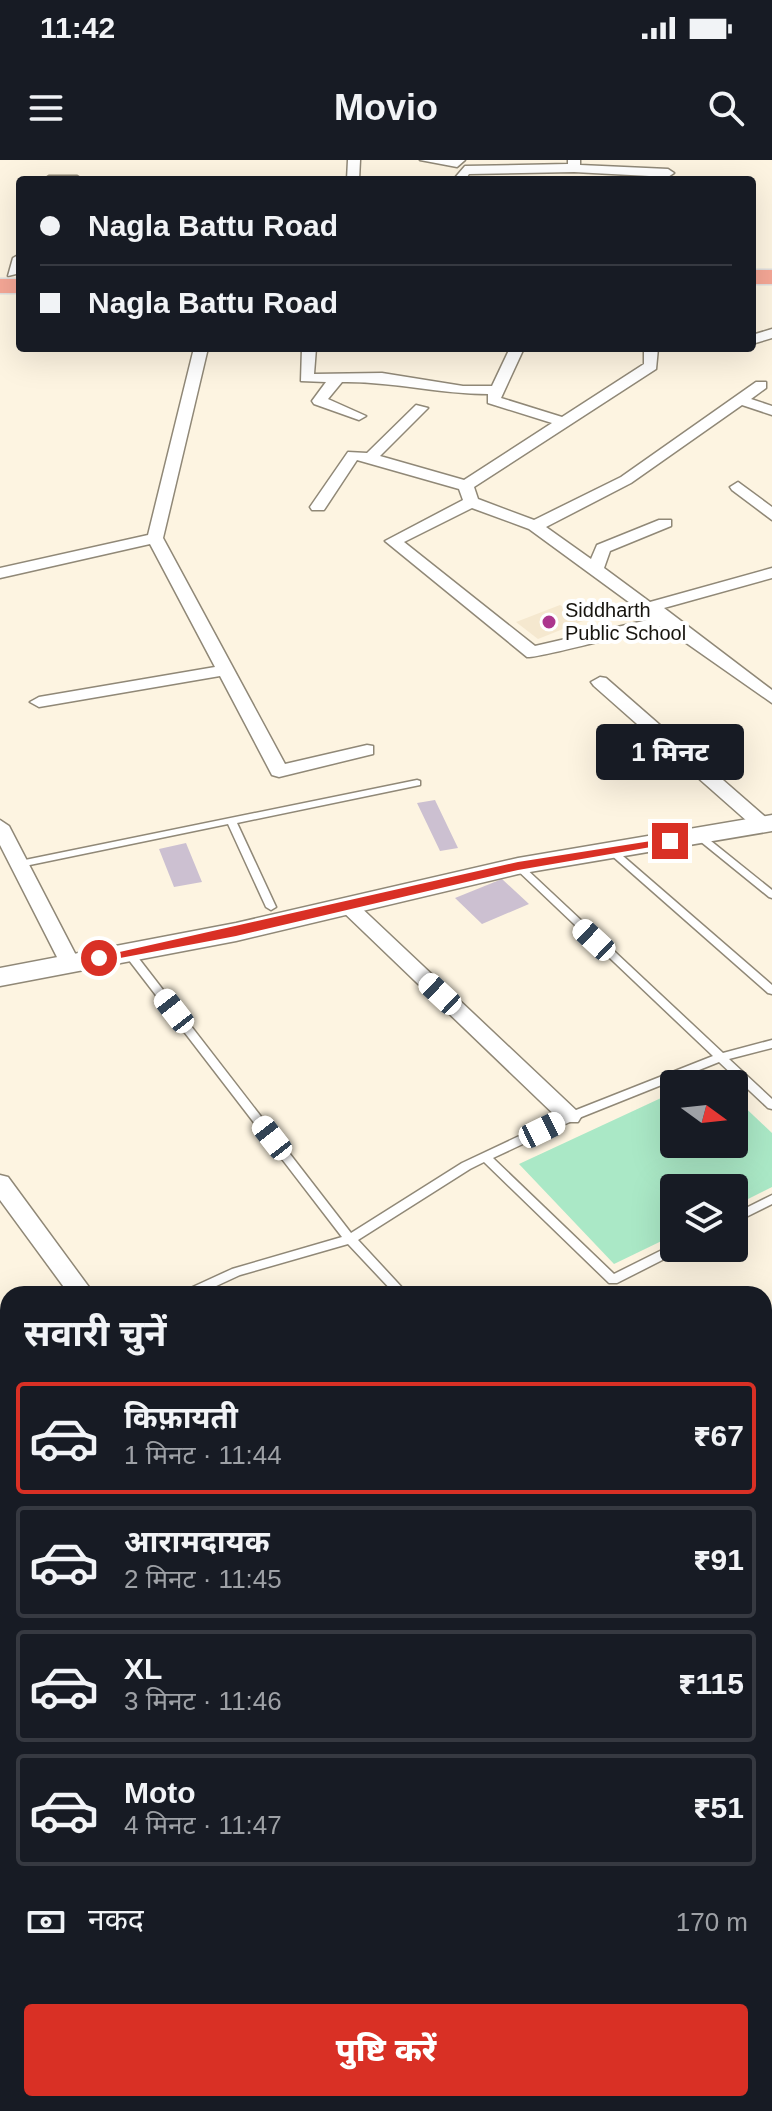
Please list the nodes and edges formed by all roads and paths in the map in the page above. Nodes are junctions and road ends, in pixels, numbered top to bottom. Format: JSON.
{"nodes":[{"id":1,"x":426,"y":160,"type":"edge"},
{"id":2,"x":459,"y":160,"type":"edge"},
{"id":3,"x":574,"y":164,"type":"edge"},
{"id":4,"x":487,"y":165,"type":"edge"},
{"id":5,"x":668,"y":173,"type":"dead end"},
{"id":6,"x":461,"y":176,"type":"edge"},
{"id":7,"x":200,"y":352,"type":"edge"},
{"id":8,"x":309,"y":352,"type":"edge"},
{"id":9,"x":515,"y":352,"type":"edge"},
{"id":10,"x":651,"y":352,"type":"edge"},
{"id":11,"x":337,"y":378,"type":"junction"},
{"id":12,"x":761,"y":385,"type":"dead end"},
{"id":13,"x":498,"y":390,"type":"junction"},
{"id":14,"x":740,"y":400,"type":"junction"},
{"id":15,"x":421,"y":408,"type":"dead end"},
{"id":16,"x":772,"y":411,"type":"edge"},
{"id":17,"x":359,"y":416,"type":"dead end"},
{"id":18,"x":564,"y":422,"type":"junction"},
{"id":19,"x":370,"y":458,"type":"junction"},
{"id":20,"x":738,"y":487,"type":"dead end"},
{"id":21,"x":469,"y":494,"type":"junction"},
{"id":22,"x":318,"y":507,"type":"dead end"},
{"id":23,"x":772,"y":515,"type":"edge"},
{"id":24,"x":665,"y":523,"type":"dead end"},
{"id":25,"x":535,"y":526,"type":"junction"},
{"id":26,"x":155,"y":538,"type":"junction"},
{"id":27,"x":595,"y":569,"type":"junction"},
{"id":28,"x":0,"y":573,"type":"edge"},
{"id":29,"x":772,"y":573,"type":"edge"},
{"id":30,"x":664,"y":621,"type":"junction"},
{"id":31,"x":225,"y":670,"type":"junction"},
{"id":32,"x":600,"y":682,"type":"dead end"},
{"id":33,"x":772,"y":698,"type":"edge"},
{"id":34,"x":39,"y":702,"type":"dead end"},
{"id":35,"x":367,"y":750,"type":"dead end"},
{"id":36,"x":417,"y":783,"type":"dead end"},
{"id":37,"x":231,"y":820,"type":"junction"},
{"id":38,"x":768,"y":824,"type":"edge"},
{"id":39,"x":0,"y":826,"type":"edge"},
{"id":40,"x":698,"y":835,"type":"junction"},
{"id":41,"x":613,"y":852,"type":"junction"},
{"id":42,"x":20,"y":864,"type":"junction"},
{"id":43,"x":518,"y":866,"type":"junction"},
{"id":44,"x":772,"y":895,"type":"edge"},
{"id":45,"x":347,"y":905,"type":"junction"},
{"id":46,"x":271,"y":907,"type":"dead end"},
{"id":47,"x":129,"y":953,"type":"junction"},
{"id":48,"x":70,"y":963,"type":"junction"},
{"id":49,"x":0,"y":977,"type":"edge"},
{"id":50,"x":772,"y":991,"type":"edge"},
{"id":51,"x":772,"y":1044,"type":"edge"},
{"id":52,"x":721,"y":1057,"type":"junction"},
{"id":53,"x":772,"y":1105,"type":"edge"},
{"id":54,"x":570,"y":1117,"type":"junction"},
{"id":55,"x":485,"y":1157,"type":"junction"},
{"id":56,"x":0,"y":1183,"type":"edge"},
{"id":57,"x":772,"y":1199,"type":"edge"},
{"id":58,"x":748,"y":1212,"type":"edge"},
{"id":59,"x":350,"y":1239,"type":"junction"},
{"id":60,"x":660,"y":1256,"type":"edge"},
{"id":61,"x":76,"y":1286,"type":"edge"},
{"id":62,"x":205,"y":1286,"type":"edge"},
{"id":63,"x":394,"y":1286,"type":"edge"}],
"edges":[{"from":1,"to":2,"type":"street"},
{"from":3,"to":4,"type":"street"},
{"from":3,"to":5,"type":"street"},
{"from":4,"to":6,"type":"street"},
{"from":7,"to":26,"type":"street"},
{"from":8,"to":11,"type":"street"},
{"from":9,"to":13,"type":"street"},
{"from":10,"to":18,"type":"street"},
{"from":11,"to":13,"type":"street"},
{"from":11,"to":17,"type":"street"},
{"from":12,"to":14,"type":"street"},
{"from":13,"to":18,"type":"street"},
{"from":14,"to":16,"type":"street"},
{"from":14,"to":25,"type":"street"},
{"from":15,"to":19,"type":"street"},
{"from":18,"to":21,"type":"street"},
{"from":19,"to":21,"type":"street"},
{"from":19,"to":22,"type":"street"},
{"from":20,"to":23,"type":"street"},
{"from":21,"to":25,"type":"street"},
{"from":21,"to":30,"type":"street"},
{"from":24,"to":27,"type":"street"},
{"from":25,"to":27,"type":"street"},
{"from":26,"to":28,"type":"street"},
{"from":26,"to":31,"type":"street"},
{"from":27,"to":30,"type":"street"},
{"from":29,"to":30,"type":"street"},
{"from":30,"to":33,"type":"street"},
{"from":31,"to":34,"type":"street"},
{"from":31,"to":35,"type":"street"},
{"from":32,"to":38,"type":"street"},
{"from":36,"to":37,"type":"lane"},
{"from":37,"to":42,"type":"lane"},
{"from":37,"to":46,"type":"lane"},
{"from":38,"to":40,"type":"street"},
{"from":39,"to":42,"type":"street"},
{"from":40,"to":41,"type":"street"},
{"from":40,"to":44,"type":"lane"},
{"from":41,"to":43,"type":"street"},
{"from":41,"to":50,"type":"lane"},
{"from":42,"to":48,"type":"street"},
{"from":43,"to":45,"type":"street"},
{"from":43,"to":52,"type":"lane"},
{"from":45,"to":47,"type":"street"},
{"from":45,"to":54,"type":"street"},
{"from":47,"to":48,"type":"street"},
{"from":47,"to":59,"type":"lane"},
{"from":48,"to":49,"type":"street"},
{"from":51,"to":52,"type":"lane"},
{"from":52,"to":53,"type":"lane"},
{"from":52,"to":54,"type":"lane"},
{"from":54,"to":55,"type":"lane"},
{"from":55,"to":59,"type":"lane"},
{"from":55,"to":60,"type":"lane"},
{"from":56,"to":61,"type":"street"},
{"from":57,"to":58,"type":"lane"},
{"from":59,"to":62,"type":"lane"},
{"from":59,"to":63,"type":"lane"}]}
